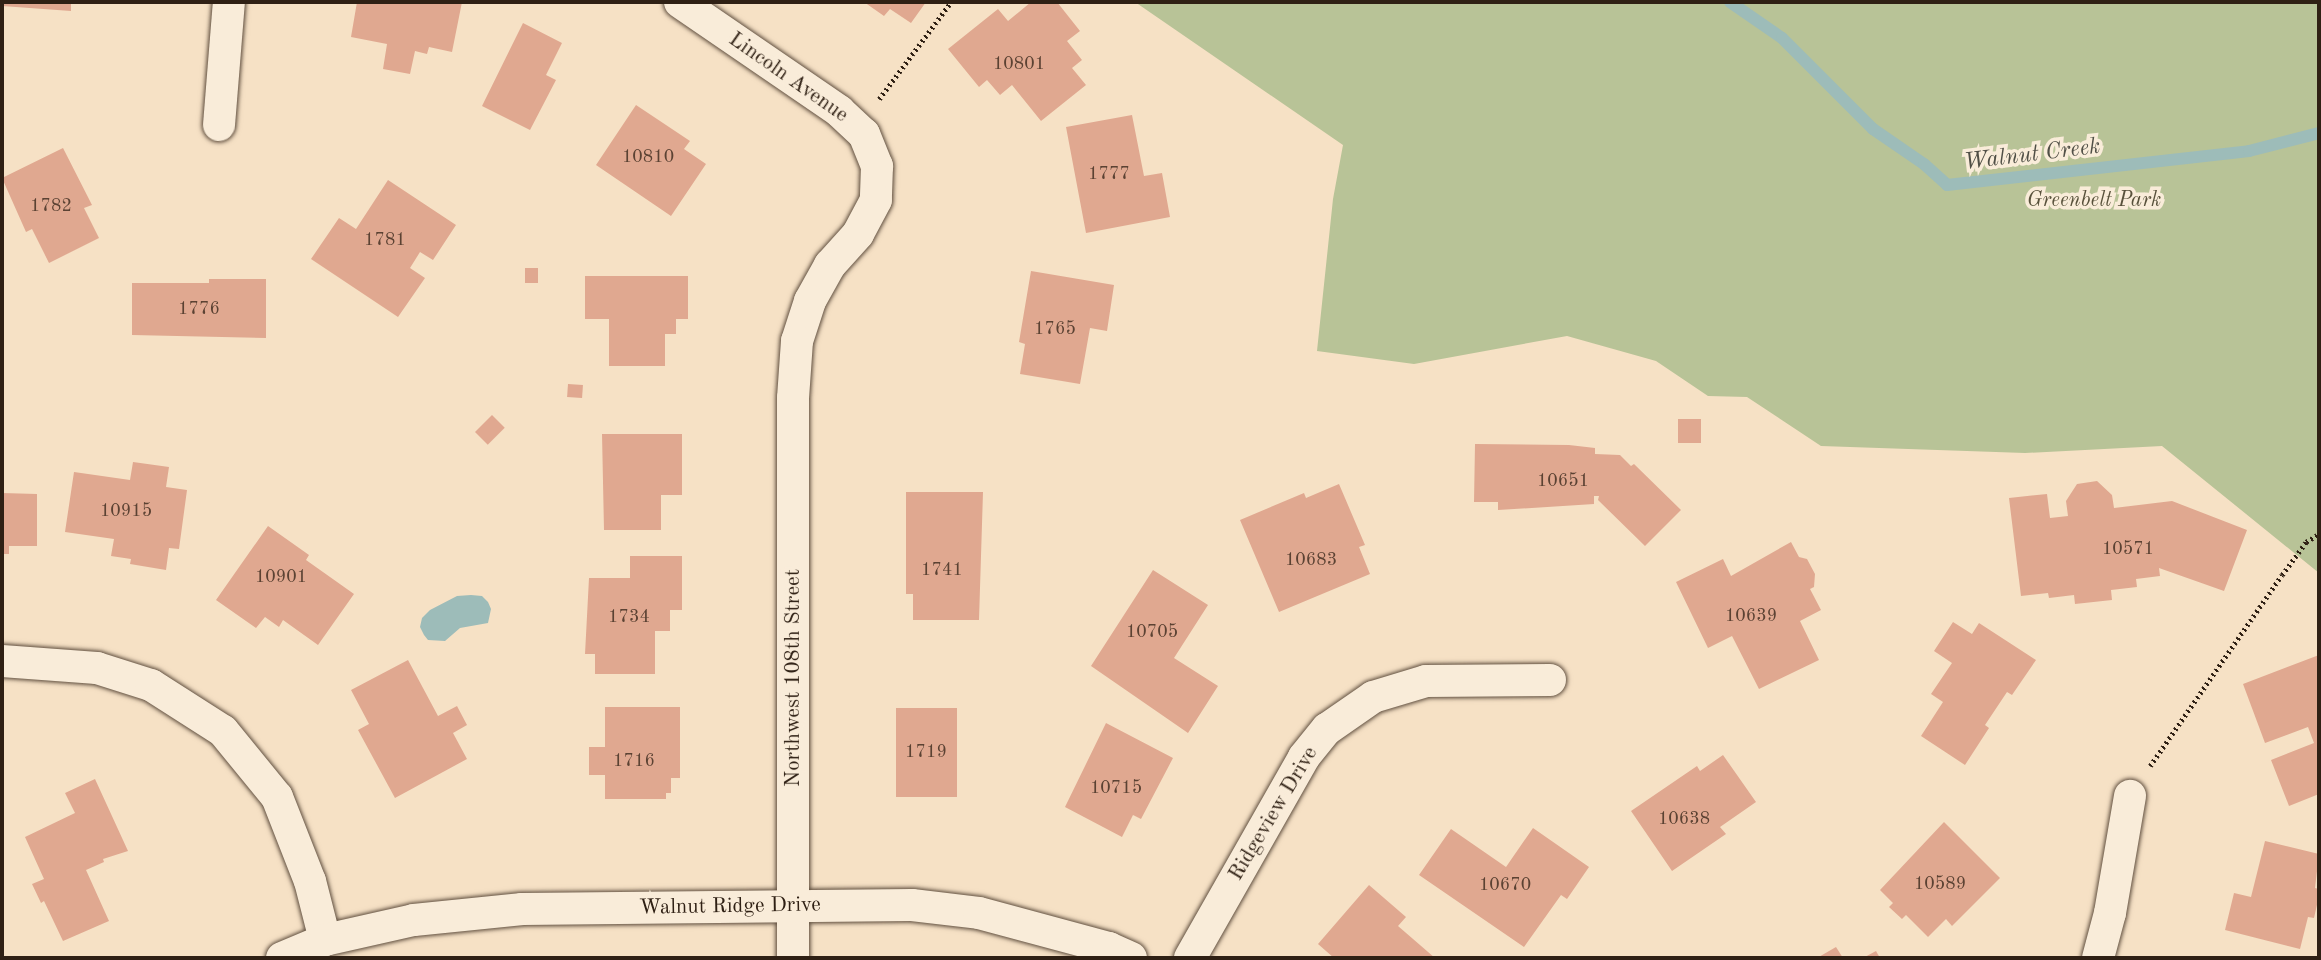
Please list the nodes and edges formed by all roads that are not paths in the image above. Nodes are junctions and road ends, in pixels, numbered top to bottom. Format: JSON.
{"nodes":[{"id":1,"x":229,"y":2,"type":"edge"},
{"id":2,"x":680,"y":2,"type":"edge"},
{"id":3,"x":219,"y":125,"type":"dead end"},
{"id":4,"x":793,"y":398,"type":"joint"},
{"id":5,"x":2,"y":661,"type":"edge"},
{"id":6,"x":1549,"y":680,"type":"dead end"},
{"id":7,"x":2130,"y":796,"type":"road end"},
{"id":8,"x":794,"y":906,"type":"junction"},
{"id":9,"x":325,"y":940,"type":"junction"},
{"id":10,"x":282,"y":958,"type":"edge"},
{"id":11,"x":793,"y":958,"type":"edge"},
{"id":12,"x":1131,"y":958,"type":"edge"},
{"id":13,"x":1190,"y":958,"type":"edge"},
{"id":14,"x":2098,"y":958,"type":"edge"}],
"edges":[{"from":1,"to":3,"type":"street"},
{"from":2,"to":4,"type":"street","name":"Lincoln Avenue"},
{"from":4,"to":8,"type":"street","name":"Northwest 108th Street"},
{"from":5,"to":9,"type":"street"},
{"from":6,"to":13,"type":"street","name":"Ridgeview Drive"},
{"from":7,"to":14,"type":"street"},
{"from":8,"to":9,"type":"street","name":"Walnut Ridge Drive"},
{"from":8,"to":11,"type":"street","name":"Northwest 108th Street"},
{"from":8,"to":12,"type":"street","name":"Walnut Ridge Drive"},
{"from":9,"to":10,"type":"street","name":"Walnut Ridge Drive"}]}
